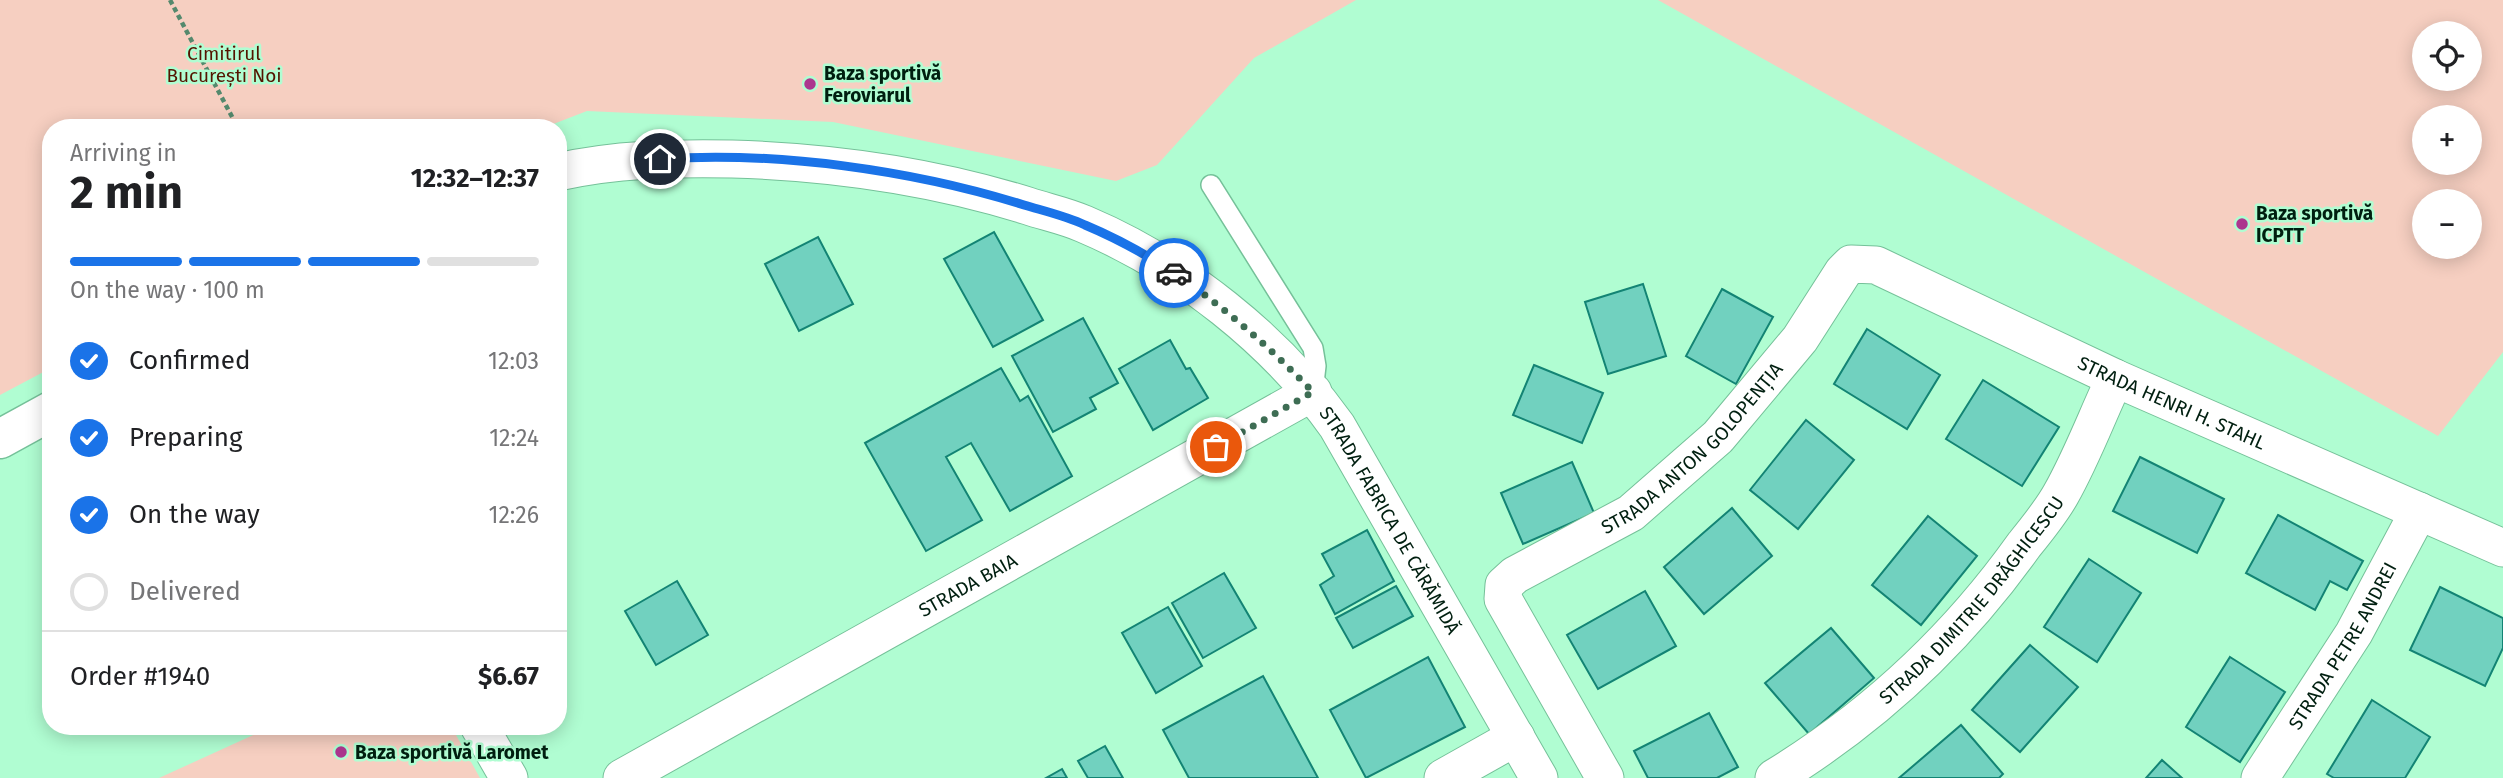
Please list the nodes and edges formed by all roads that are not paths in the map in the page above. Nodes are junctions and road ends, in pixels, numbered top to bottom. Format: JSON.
{"nodes":[{"id":1,"x":567,"y":170,"type":"edge"},
{"id":2,"x":1211,"y":185,"type":"dead end"},
{"id":3,"x":1843,"y":272,"type":"joint"},
{"id":4,"x":2115,"y":378,"type":"junction"},
{"id":5,"x":1313,"y":392,"type":"junction"},
{"id":6,"x":42,"y":416,"type":"edge"},
{"id":7,"x":0,"y":439,"type":"edge"},
{"id":8,"x":2419,"y":511,"type":"junction"},
{"id":9,"x":2503,"y":548,"type":"edge"},
{"id":10,"x":484,"y":735,"type":"edge"},
{"id":11,"x":1516,"y":737,"type":"junction"},
{"id":12,"x":509,"y":778,"type":"edge"},
{"id":13,"x":622,"y":778,"type":"edge"},
{"id":14,"x":1443,"y":778,"type":"edge"},
{"id":15,"x":1539,"y":778,"type":"edge"},
{"id":16,"x":1605,"y":778,"type":"edge"},
{"id":17,"x":1773,"y":778,"type":"edge"},
{"id":18,"x":2260,"y":778,"type":"edge"}],
"edges":[{"from":1,"to":5,"type":"street","name":"STRADA FABRICA DE CĂRĂMIDĂ"},
{"from":2,"to":5,"type":"lane"},
{"from":3,"to":4,"type":"street","name":"STRADA HENRI H. STAHL"},
{"from":3,"to":16,"type":"street","name":"STRADA ANTON GOLOPENȚIA"},
{"from":4,"to":8,"type":"street","name":"STRADA HENRI H. STAHL"},
{"from":4,"to":17,"type":"street","name":"STRADA DIMITRIE DRĂGHICESCU"},
{"from":5,"to":11,"type":"street","name":"STRADA FABRICA DE CĂRĂMIDĂ"},
{"from":5,"to":13,"type":"street","name":"STRADA BAIA"},
{"from":6,"to":7,"type":"street"},
{"from":8,"to":9,"type":"street","name":"STRADA HENRI H. STAHL"},
{"from":8,"to":18,"type":"street","name":"STRADA PETRE ANDREI"},
{"from":10,"to":12,"type":"street"},
{"from":11,"to":14,"type":"street"},
{"from":11,"to":15,"type":"street","name":"STRADA FABRICA DE CĂRĂMIDĂ"}]}
